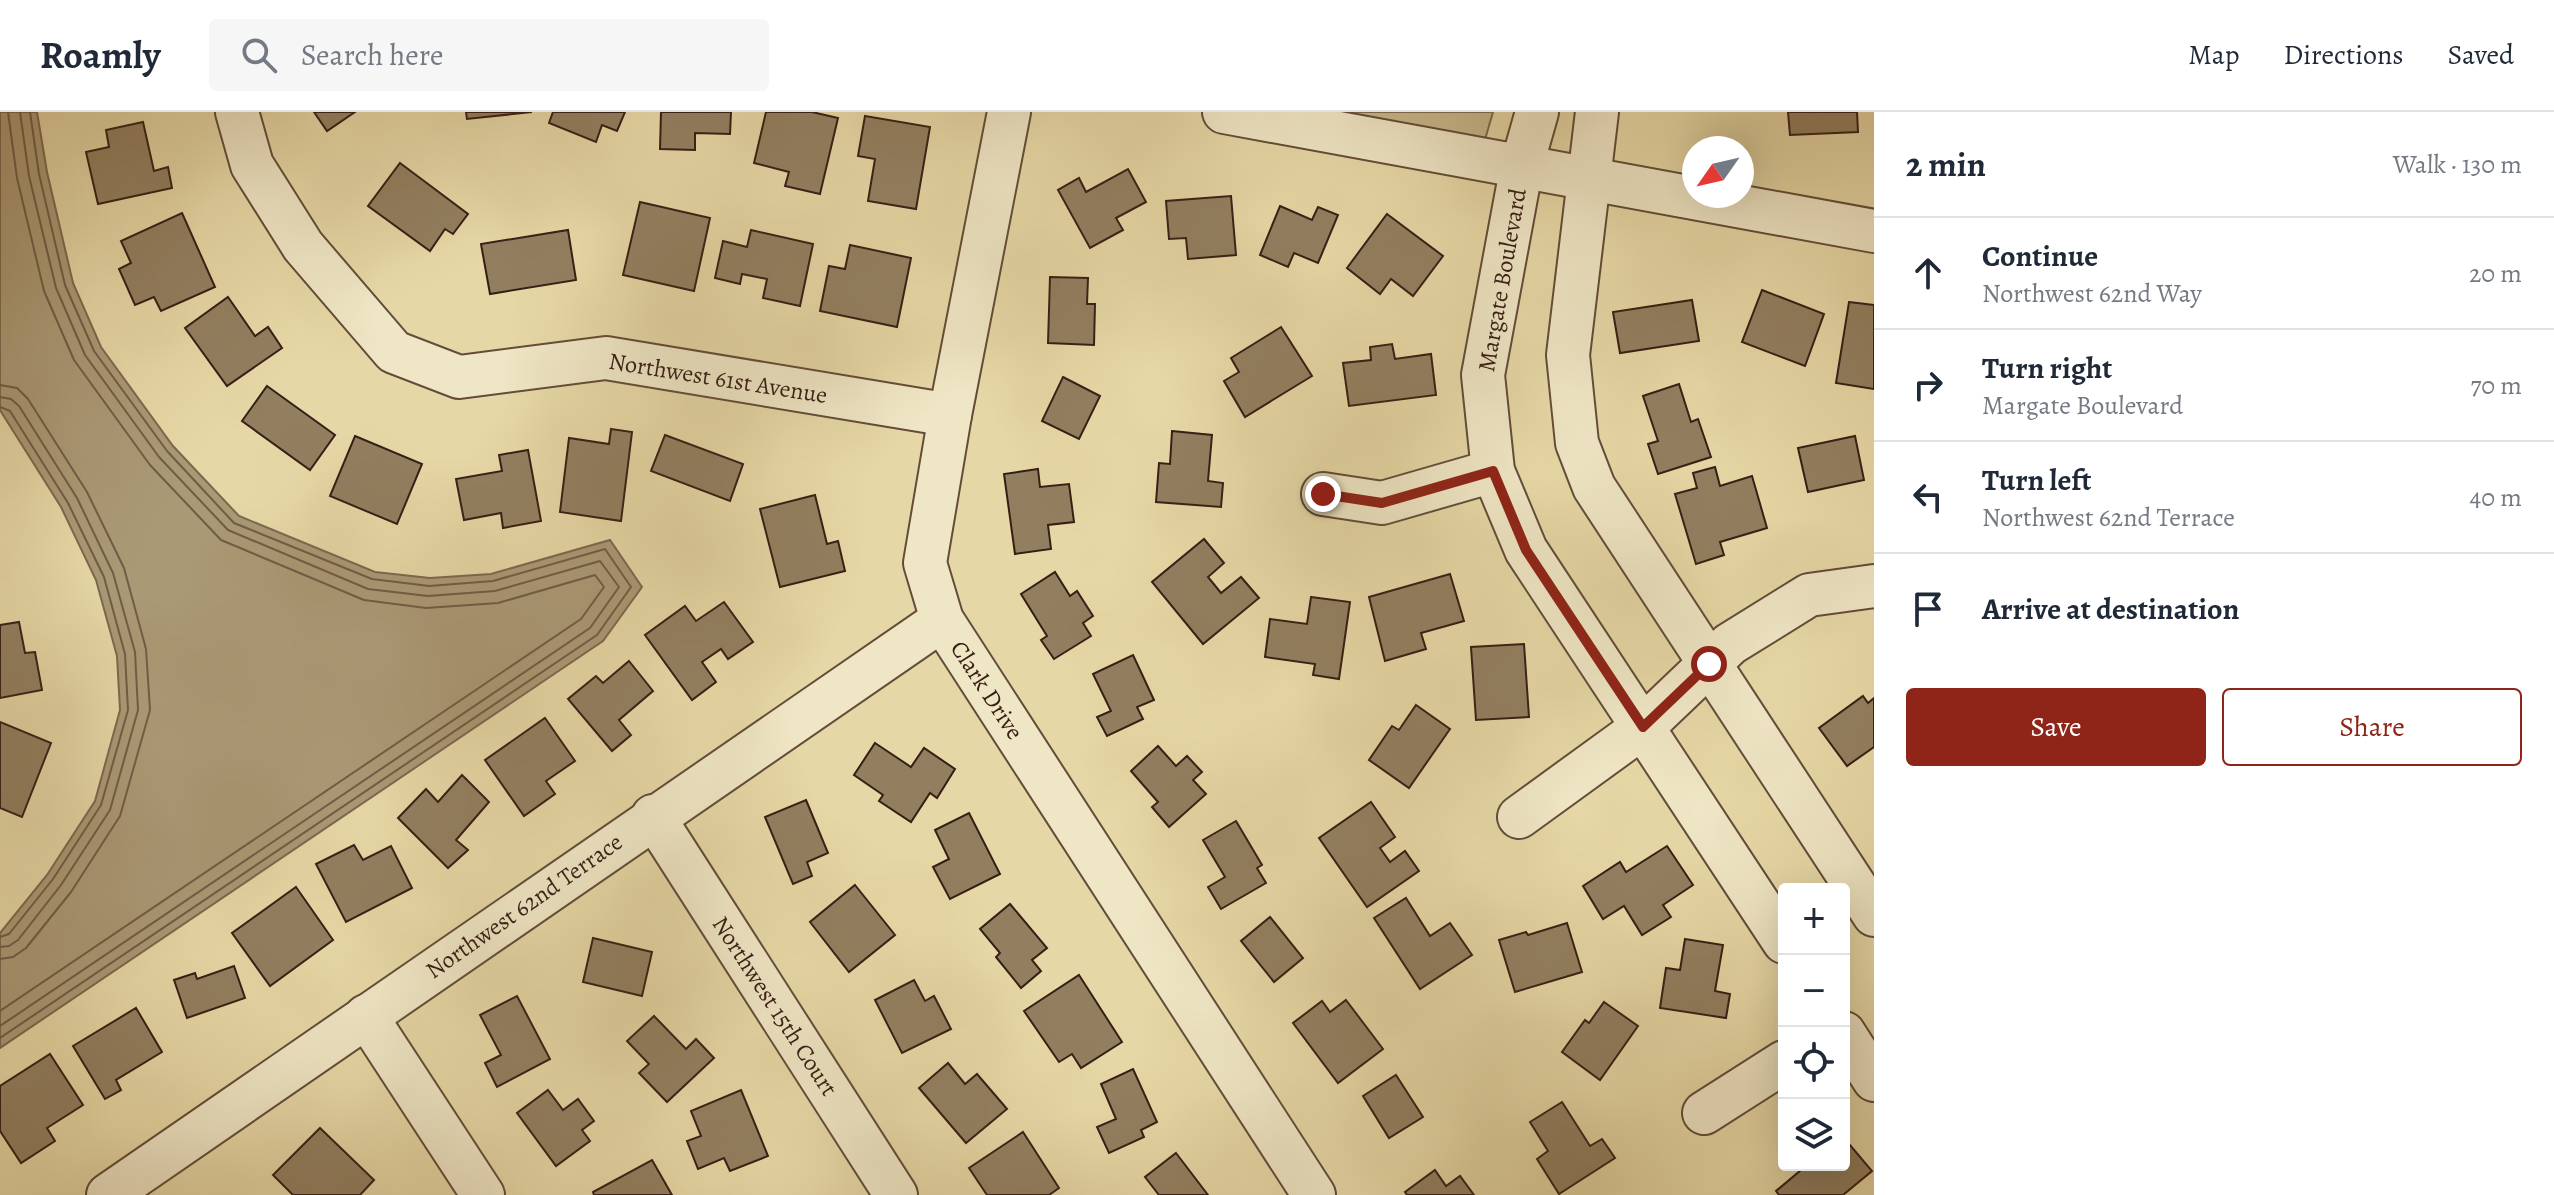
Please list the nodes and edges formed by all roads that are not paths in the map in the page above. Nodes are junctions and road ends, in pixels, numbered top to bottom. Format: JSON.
{"nodes":[{"id":1,"x":237,"y":112,"type":"edge"},
{"id":2,"x":1009,"y":112,"type":"edge"},
{"id":3,"x":1224,"y":112,"type":"edge"},
{"id":4,"x":1537,"y":112,"type":"edge"},
{"id":5,"x":1597,"y":112,"type":"edge"},
{"id":6,"x":1522,"y":165,"type":"junction"},
{"id":7,"x":1589,"y":177,"type":"junction"},
{"id":8,"x":1874,"y":231,"type":"edge"},
{"id":9,"x":950,"y":415,"type":"junction"},
{"id":10,"x":1493,"y":471,"type":"junction"},
{"id":11,"x":1323,"y":494,"type":"dead end"},
{"id":12,"x":1874,"y":586,"type":"edge"},
{"id":13,"x":942,"y":620,"type":"junction"},
{"id":14,"x":1709,"y":664,"type":"junction"},
{"id":15,"x":1643,"y":727,"type":"junction"},
{"id":16,"x":653,"y":816,"type":"junction"},
{"id":17,"x":1519,"y":817,"type":"dead end"},
{"id":18,"x":1874,"y":915,"type":"edge"},
{"id":19,"x":1778,"y":933,"type":"edge"},
{"id":20,"x":366,"y":1016,"type":"junction"},
{"id":21,"x":1850,"y":1042,"type":"edge"},
{"id":22,"x":1778,"y":1066,"type":"edge"},
{"id":23,"x":1874,"y":1080,"type":"edge"},
{"id":24,"x":1704,"y":1113,"type":"dead end"},
{"id":25,"x":108,"y":1195,"type":"edge"},
{"id":26,"x":483,"y":1195,"type":"edge"},
{"id":27,"x":896,"y":1195,"type":"edge"},
{"id":28,"x":1314,"y":1195,"type":"edge"}],
"edges":[{"from":1,"to":9,"type":"street","name":"Northwest 61st Avenue"},
{"from":2,"to":9,"type":"street","name":"Clark Drive"},
{"from":3,"to":6,"type":"street"},
{"from":4,"to":6,"type":"street","name":"Margate Boulevard"},
{"from":5,"to":7,"type":"street"},
{"from":6,"to":7,"type":"street"},
{"from":6,"to":10,"type":"street","name":"Margate Boulevard"},
{"from":7,"to":8,"type":"street"},
{"from":7,"to":14,"type":"street"},
{"from":9,"to":13,"type":"street","name":"Clark Drive"},
{"from":10,"to":11,"type":"street"},
{"from":10,"to":15,"type":"street","name":"Margate Boulevard"},
{"from":12,"to":14,"type":"street"},
{"from":13,"to":16,"type":"street","name":"Northwest 62nd Terrace"},
{"from":13,"to":28,"type":"street","name":"Clark Drive"},
{"from":14,"to":15,"type":"street"},
{"from":14,"to":18,"type":"street"},
{"from":15,"to":17,"type":"street"},
{"from":15,"to":19,"type":"street","name":"Margate Boulevard"},
{"from":16,"to":20,"type":"street","name":"Northwest 62nd Terrace"},
{"from":16,"to":27,"type":"street","name":"Northwest 15th Court"},
{"from":20,"to":25,"type":"street","name":"Northwest 62nd Terrace"},
{"from":20,"to":26,"type":"street"},
{"from":21,"to":23,"type":"street"},
{"from":22,"to":24,"type":"street"}]}
